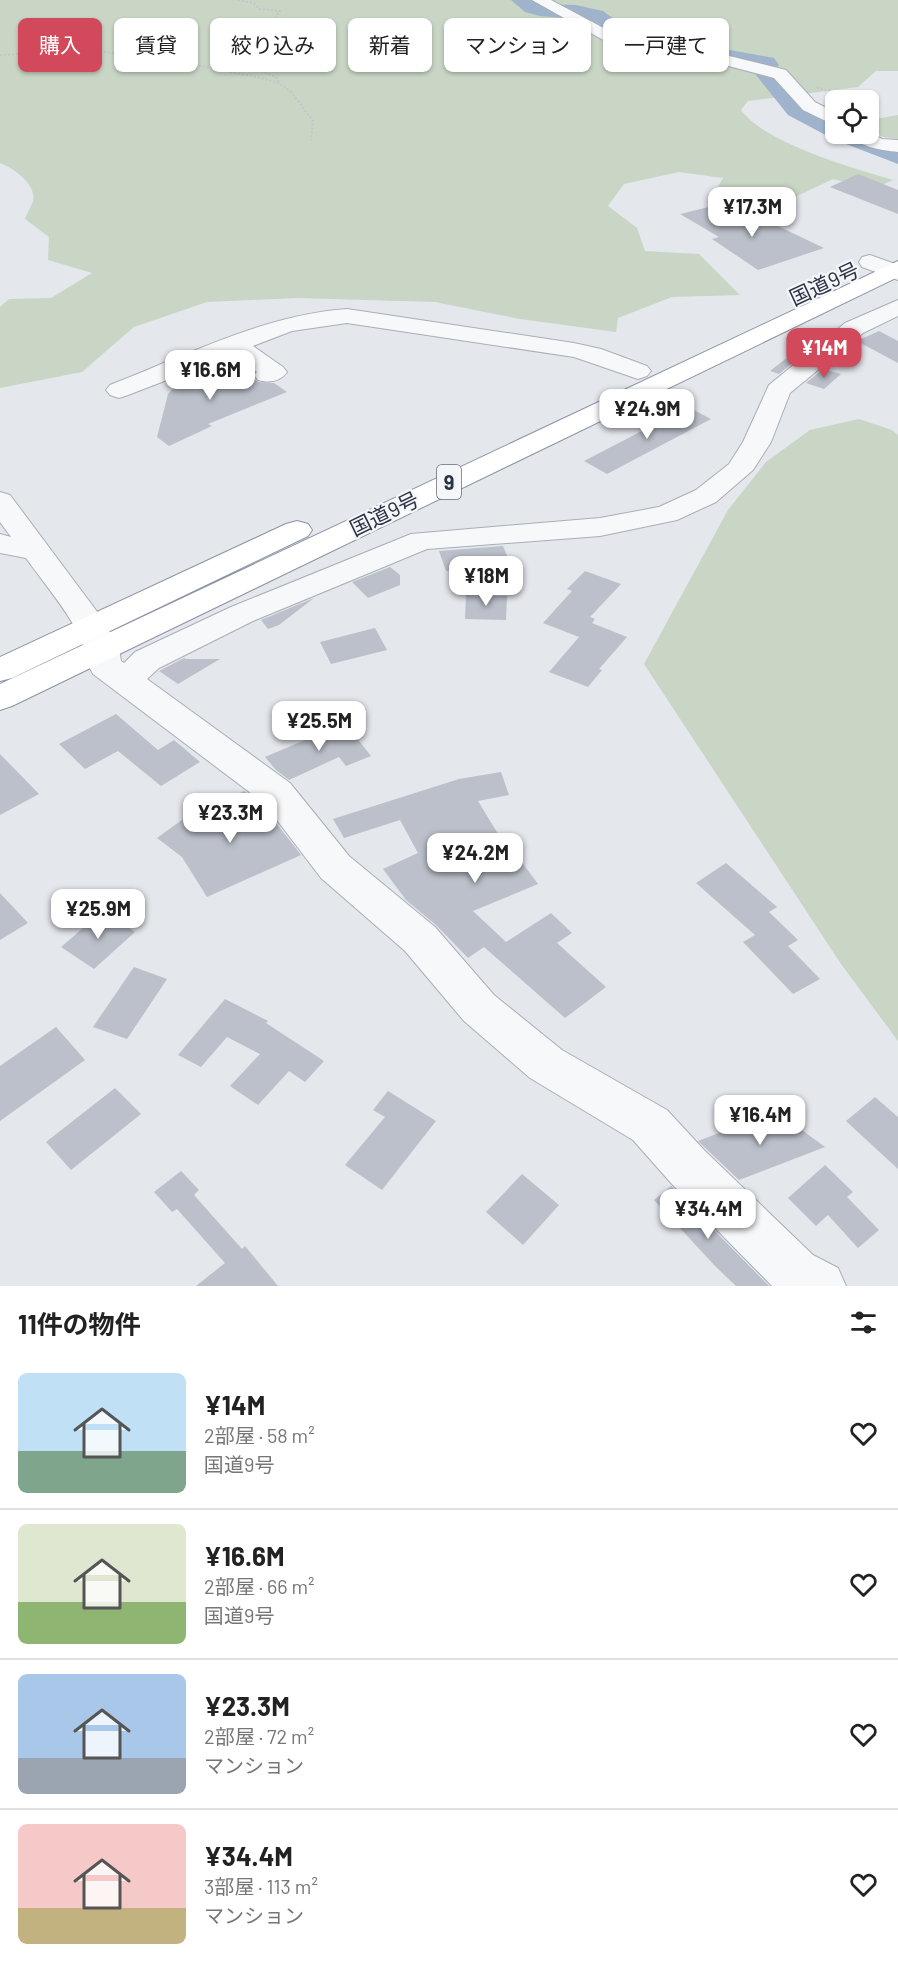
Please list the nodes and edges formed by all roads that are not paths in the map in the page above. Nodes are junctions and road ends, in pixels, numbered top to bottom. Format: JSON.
{"nodes":[{"id":1,"x":539,"y":0,"type":"edge"},
{"id":2,"x":825,"y":115,"type":"edge"},
{"id":3,"x":878,"y":144,"type":"edge"},
{"id":4,"x":898,"y":146,"type":"edge"},
{"id":5,"x":891,"y":264,"type":"edge"},
{"id":6,"x":898,"y":307,"type":"edge"},
{"id":7,"x":236,"y":346,"type":"junction"},
{"id":8,"x":638,"y":371,"type":"junction"},
{"id":9,"x":267,"y":375,"type":"dead end"},
{"id":10,"x":138,"y":404,"type":"dead end"},
{"id":11,"x":0,"y":501,"type":"edge"},
{"id":12,"x":0,"y":543,"type":"edge"},
{"id":13,"x":35,"y":547,"type":"junction"},
{"id":14,"x":97,"y":638,"type":"junction"},
{"id":15,"x":0,"y":670,"type":"edge"},
{"id":16,"x":126,"y":680,"type":"junction"},
{"id":17,"x":0,"y":698,"type":"edge"},
{"id":18,"x":820,"y":1286,"type":"edge"}],
"edges":[{"from":1,"to":2,"type":"street"},
{"from":3,"to":4,"type":"street"},
{"from":5,"to":8,"type":"highway","name":"国道9号","number":"9"},
{"from":5,"to":14,"type":"highway","name":"国道9号","number":"9"},
{"from":6,"to":16,"type":"street"},
{"from":7,"to":8,"type":"street"},
{"from":7,"to":9,"type":"street"},
{"from":7,"to":10,"type":"street"},
{"from":8,"to":14,"type":"highway","name":"国道9号","number":"9"},
{"from":11,"to":13,"type":"street"},
{"from":12,"to":13,"type":"street"},
{"from":13,"to":14,"type":"street"},
{"from":14,"to":15,"type":"highway","name":"国道9号","number":"9"},
{"from":14,"to":16,"type":"street"},
{"from":14,"to":17,"type":"highway","name":"国道9号","number":"9"},
{"from":16,"to":18,"type":"street"}]}
